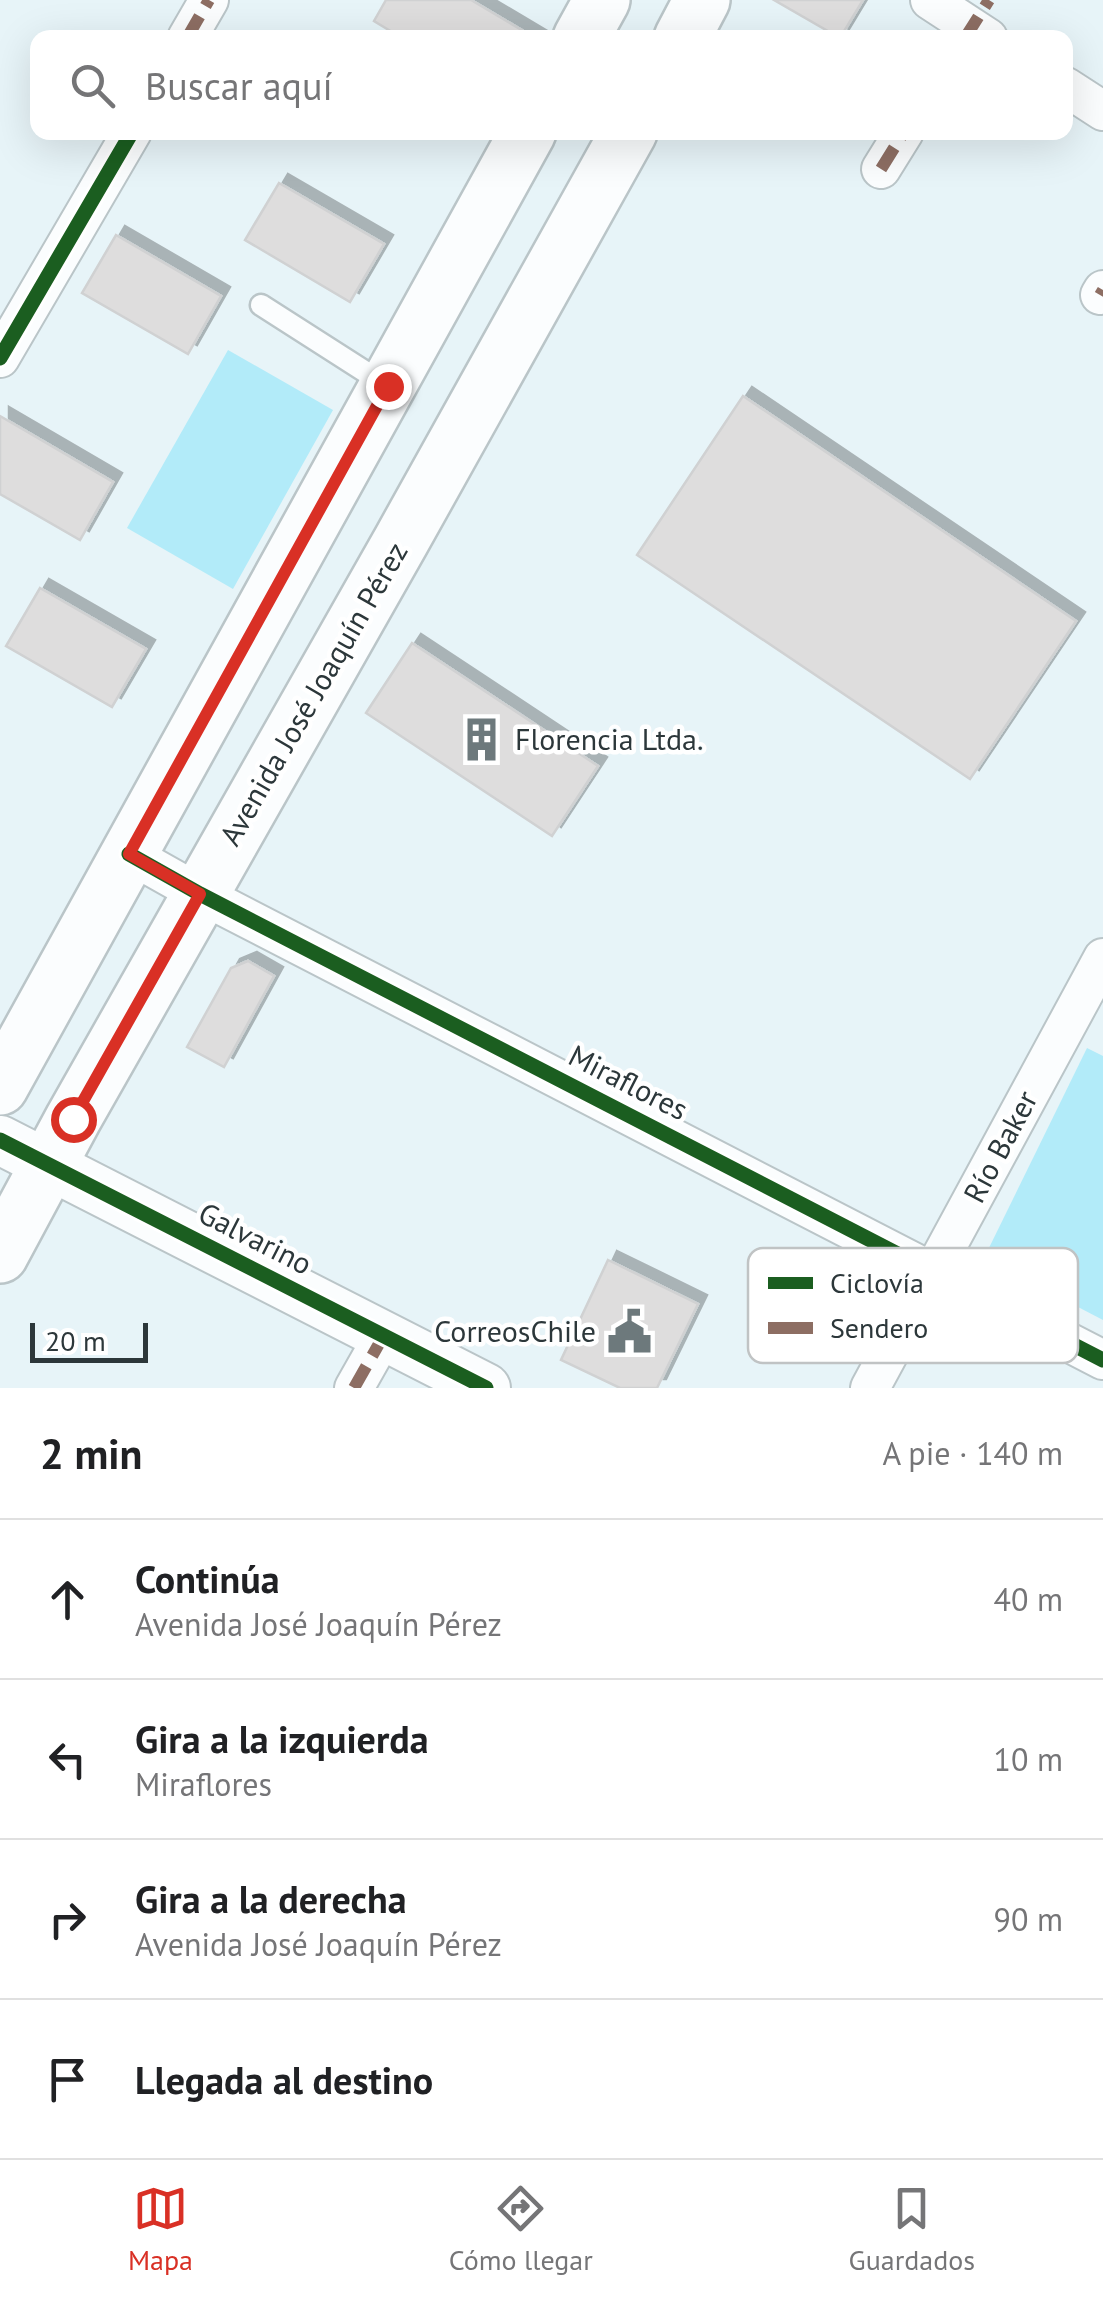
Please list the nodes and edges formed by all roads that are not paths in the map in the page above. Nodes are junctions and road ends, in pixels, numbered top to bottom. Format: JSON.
{"nodes":[{"id":1,"x":209,"y":0,"type":"edge"},
{"id":2,"x":602,"y":0,"type":"edge"},
{"id":3,"x":702,"y":0,"type":"edge"},
{"id":4,"x":930,"y":0,"type":"edge"},
{"id":5,"x":979,"y":26,"type":"edge"},
{"id":6,"x":192,"y":30,"type":"edge"},
{"id":7,"x":585,"y":30,"type":"edge"},
{"id":8,"x":686,"y":30,"type":"edge"},
{"id":9,"x":1073,"y":92,"type":"edge"},
{"id":10,"x":1103,"y":111,"type":"edge"},
{"id":11,"x":127,"y":140,"type":"edge"},
{"id":12,"x":524,"y":140,"type":"edge"},
{"id":13,"x":625,"y":140,"type":"edge"},
{"id":14,"x":899,"y":140,"type":"edge"},
{"id":15,"x":881,"y":169,"type":"dead end"},
{"id":16,"x":261,"y":305,"type":"dead end"},
{"id":17,"x":10,"y":317,"type":"edge"},
{"id":18,"x":0,"y":358,"type":"edge"},
{"id":19,"x":388,"y":386,"type":"junction"},
{"id":20,"x":326,"y":498,"type":"junction"},
{"id":21,"x":401,"y":542,"type":"junction"},
{"id":22,"x":129,"y":854,"type":"junction"},
{"id":23,"x":200,"y":894,"type":"junction"},
{"id":24,"x":1103,"y":958,"type":"edge"},
{"id":25,"x":1091,"y":1008,"type":"edge"},
{"id":26,"x":0,"y":1086,"type":"edge"},
{"id":27,"x":0,"y":1140,"type":"edge"},
{"id":28,"x":48,"y":1165,"type":"junction"},
{"id":29,"x":886,"y":1248,"type":"edge"},
{"id":30,"x":947,"y":1248,"type":"edge"},
{"id":31,"x":0,"y":1255,"type":"edge"},
{"id":32,"x":384,"y":1335,"type":"junction"},
{"id":33,"x":1078,"y":1347,"type":"edge"},
{"id":34,"x":1103,"y":1360,"type":"edge"},
{"id":35,"x":884,"y":1363,"type":"edge"},
{"id":36,"x":354,"y":1388,"type":"edge"},
{"id":37,"x":486,"y":1388,"type":"edge"},
{"id":38,"x":870,"y":1388,"type":"edge"}],
"edges":[{"from":1,"to":6,"type":"street"},
{"from":2,"to":7,"type":"main road"},
{"from":3,"to":8,"type":"main road"},
{"from":4,"to":5,"type":"street"},
{"from":9,"to":10,"type":"street"},
{"from":11,"to":17,"type":"street"},
{"from":12,"to":19,"type":"main road"},
{"from":13,"to":21,"type":"main road","name":"Avenida José Joaquín Pérez"},
{"from":14,"to":15,"type":"street"},
{"from":16,"to":19,"type":"lane"},
{"from":17,"to":18,"type":"street"},
{"from":19,"to":20,"type":"main road"},
{"from":20,"to":21,"type":"main road"},
{"from":20,"to":22,"type":"main road"},
{"from":21,"to":23,"type":"main road","name":"Avenida José Joaquín Pérez"},
{"from":22,"to":23,"type":"street","name":"Miraflores"},
{"from":22,"to":26,"type":"main road"},
{"from":23,"to":28,"type":"main road","name":"Avenida José Joaquín Pérez"},
{"from":23,"to":29,"type":"street","name":"Miraflores"},
{"from":24,"to":25,"type":"street","name":"Río Baker"},
{"from":25,"to":30,"type":"street","name":"Río Baker"},
{"from":27,"to":28,"type":"street","name":"Galvarino"},
{"from":28,"to":31,"type":"main road","name":"Avenida José Joaquín Pérez"},
{"from":28,"to":32,"type":"street","name":"Galvarino"},
{"from":32,"to":36,"type":"street"},
{"from":32,"to":37,"type":"street","name":"Galvarino"},
{"from":33,"to":34,"type":"street","name":"Miraflores"},
{"from":35,"to":38,"type":"street","name":"Río Baker"}]}
